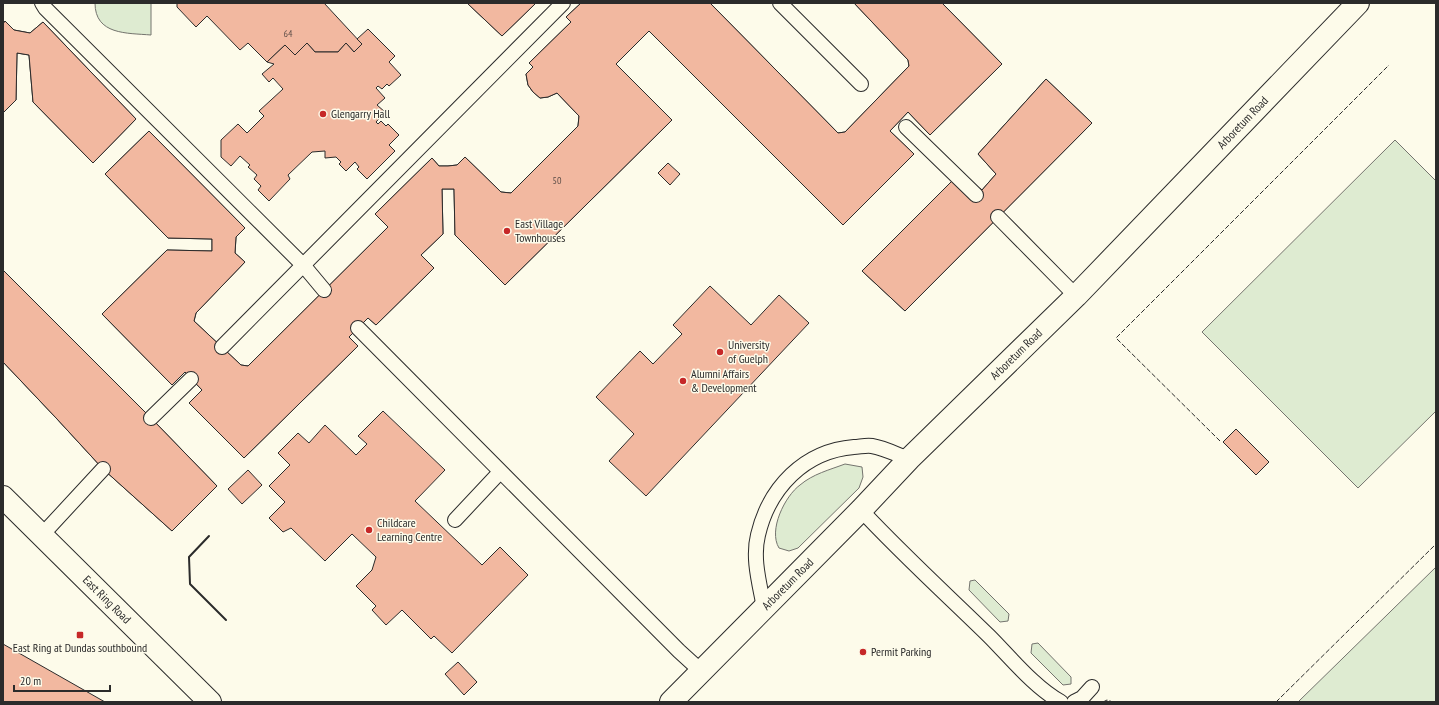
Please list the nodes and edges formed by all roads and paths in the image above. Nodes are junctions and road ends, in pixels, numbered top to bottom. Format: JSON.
{"nodes":[{"id":1,"x":42,"y":3,"type":"edge"},
{"id":2,"x":563,"y":3,"type":"edge"},
{"id":3,"x":780,"y":3,"type":"edge"},
{"id":4,"x":1358,"y":3,"type":"edge"},
{"id":5,"x":861,"y":84,"type":"dead end"},
{"id":6,"x":906,"y":127,"type":"dead end"},
{"id":7,"x":976,"y":195,"type":"dead end"},
{"id":8,"x":998,"y":217,"type":"dead end"},
{"id":9,"x":304,"y":266,"type":"junction"},
{"id":10,"x":324,"y":290,"type":"dead end"},
{"id":11,"x":1076,"y":296,"type":"junction"},
{"id":12,"x":358,"y":328,"type":"dead end"},
{"id":13,"x":222,"y":347,"type":"dead end"},
{"id":14,"x":191,"y":379,"type":"dead end"},
{"id":15,"x":151,"y":418,"type":"dead end"},
{"id":16,"x":910,"y":459,"type":"junction"},
{"id":17,"x":102,"y":469,"type":"dead end"},
{"id":18,"x":500,"y":472,"type":"junction"},
{"id":19,"x":3,"y":498,"type":"edge"},
{"id":20,"x":861,"y":510,"type":"junction"},
{"id":21,"x":455,"y":520,"type":"dead end"},
{"id":22,"x":41,"y":536,"type":"junction"},
{"id":23,"x":764,"y":608,"type":"junction"},
{"id":24,"x":702,"y":672,"type":"junction"},
{"id":25,"x":1092,"y":687,"type":"dead end"},
{"id":26,"x":210,"y":702,"type":"edge"},
{"id":27,"x":671,"y":702,"type":"edge"},
{"id":28,"x":1061,"y":702,"type":"edge"},
{"id":29,"x":1074,"y":702,"type":"edge"}],
"edges":[{"from":1,"to":9,"type":"lane"},
{"from":2,"to":9,"type":"lane"},
{"from":3,"to":5,"type":"lane"},
{"from":4,"to":11,"type":"street","name":"Arboretum Road"},
{"from":6,"to":7,"type":"lane"},
{"from":8,"to":11,"type":"lane"},
{"from":9,"to":10,"type":"lane"},
{"from":9,"to":13,"type":"lane"},
{"from":11,"to":16,"type":"street","name":"Arboretum Road"},
{"from":12,"to":18,"type":"lane"},
{"from":14,"to":15,"type":"lane"},
{"from":16,"to":20,"type":"street","name":"Arboretum Road"},
{"from":16,"to":23,"type":"lane"},
{"from":17,"to":22,"type":"lane"},
{"from":18,"to":21,"type":"lane"},
{"from":18,"to":24,"type":"lane"},
{"from":19,"to":22,"type":"street","name":"East Ring Road"},
{"from":20,"to":23,"type":"street","name":"Arboretum Road"},
{"from":20,"to":28,"type":"lane"},
{"from":22,"to":26,"type":"street","name":"East Ring Road"},
{"from":23,"to":24,"type":"street","name":"Arboretum Road"},
{"from":24,"to":27,"type":"street","name":"Arboretum Road"},
{"from":25,"to":29,"type":"lane"}]}
